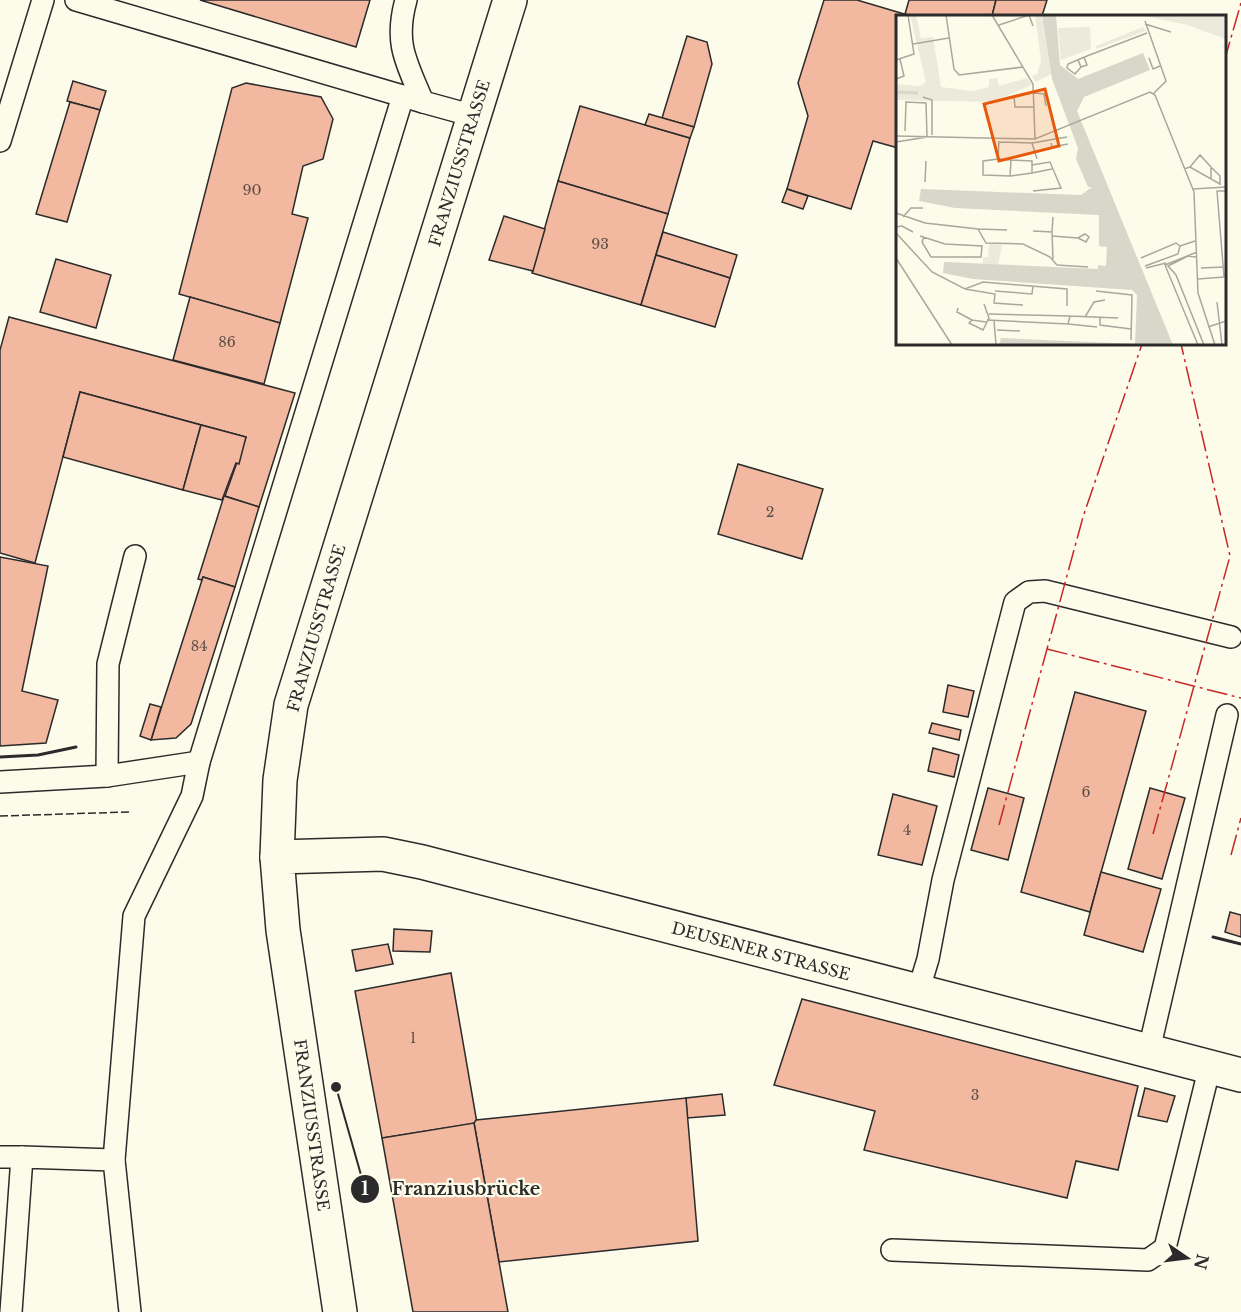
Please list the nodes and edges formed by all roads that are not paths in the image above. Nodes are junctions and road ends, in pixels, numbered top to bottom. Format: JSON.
{"nodes":[{"id":1,"x":43,"y":0,"type":"edge"},
{"id":2,"x":76,"y":0,"type":"edge"},
{"id":3,"x":406,"y":0,"type":"edge"},
{"id":4,"x":510,"y":0,"type":"edge"},
{"id":5,"x":413,"y":99,"type":"junction"},
{"id":6,"x":474,"y":116,"type":"junction"},
{"id":7,"x":0,"y":141,"type":"edge"},
{"id":8,"x":135,"y":556,"type":"dead end"},
{"id":9,"x":1231,"y":637,"type":"dead end"},
{"id":10,"x":1227,"y":715,"type":"dead end"},
{"id":11,"x":199,"y":762,"type":"junction"},
{"id":12,"x":107,"y":776,"type":"junction"},
{"id":13,"x":0,"y":782,"type":"edge"},
{"id":14,"x":277,"y":858,"type":"junction"},
{"id":15,"x":918,"y":992,"type":"junction"},
{"id":16,"x":1149,"y":1050,"type":"junction"},
{"id":17,"x":1210,"y":1066,"type":"junction"},
{"id":18,"x":1241,"y":1075,"type":"edge"},
{"id":19,"x":0,"y":1157,"type":"edge"},
{"id":20,"x":22,"y":1157,"type":"junction"},
{"id":21,"x":114,"y":1160,"type":"junction"},
{"id":22,"x":892,"y":1250,"type":"dead end"},
{"id":23,"x":11,"y":1312,"type":"edge"},
{"id":24,"x":130,"y":1312,"type":"edge"},
{"id":25,"x":339,"y":1312,"type":"edge"}],
"edges":[{"from":1,"to":7,"type":"lane"},
{"from":2,"to":5,"type":"lane"},
{"from":3,"to":5,"type":"lane"},
{"from":4,"to":6,"type":"main road","name":"FRANZIUSSTRASSE"},
{"from":5,"to":6,"type":"lane"},
{"from":5,"to":11,"type":"lane"},
{"from":6,"to":14,"type":"main road","name":"FRANZIUSSTRASSE"},
{"from":8,"to":12,"type":"lane"},
{"from":9,"to":15,"type":"lane"},
{"from":10,"to":16,"type":"lane"},
{"from":11,"to":12,"type":"lane"},
{"from":11,"to":21,"type":"lane"},
{"from":12,"to":13,"type":"lane"},
{"from":14,"to":15,"type":"main road","name":"DEUSENER STRASSE"},
{"from":14,"to":25,"type":"main road","name":"FRANZIUSSTRASSE"},
{"from":15,"to":16,"type":"main road","name":"DEUSENER STRASSE"},
{"from":16,"to":17,"type":"main road","name":"DEUSENER STRASSE"},
{"from":17,"to":18,"type":"main road","name":"DEUSENER STRASSE"},
{"from":17,"to":22,"type":"lane"},
{"from":19,"to":20,"type":"lane"},
{"from":20,"to":21,"type":"lane"},
{"from":20,"to":23,"type":"lane"},
{"from":21,"to":24,"type":"lane"}]}
